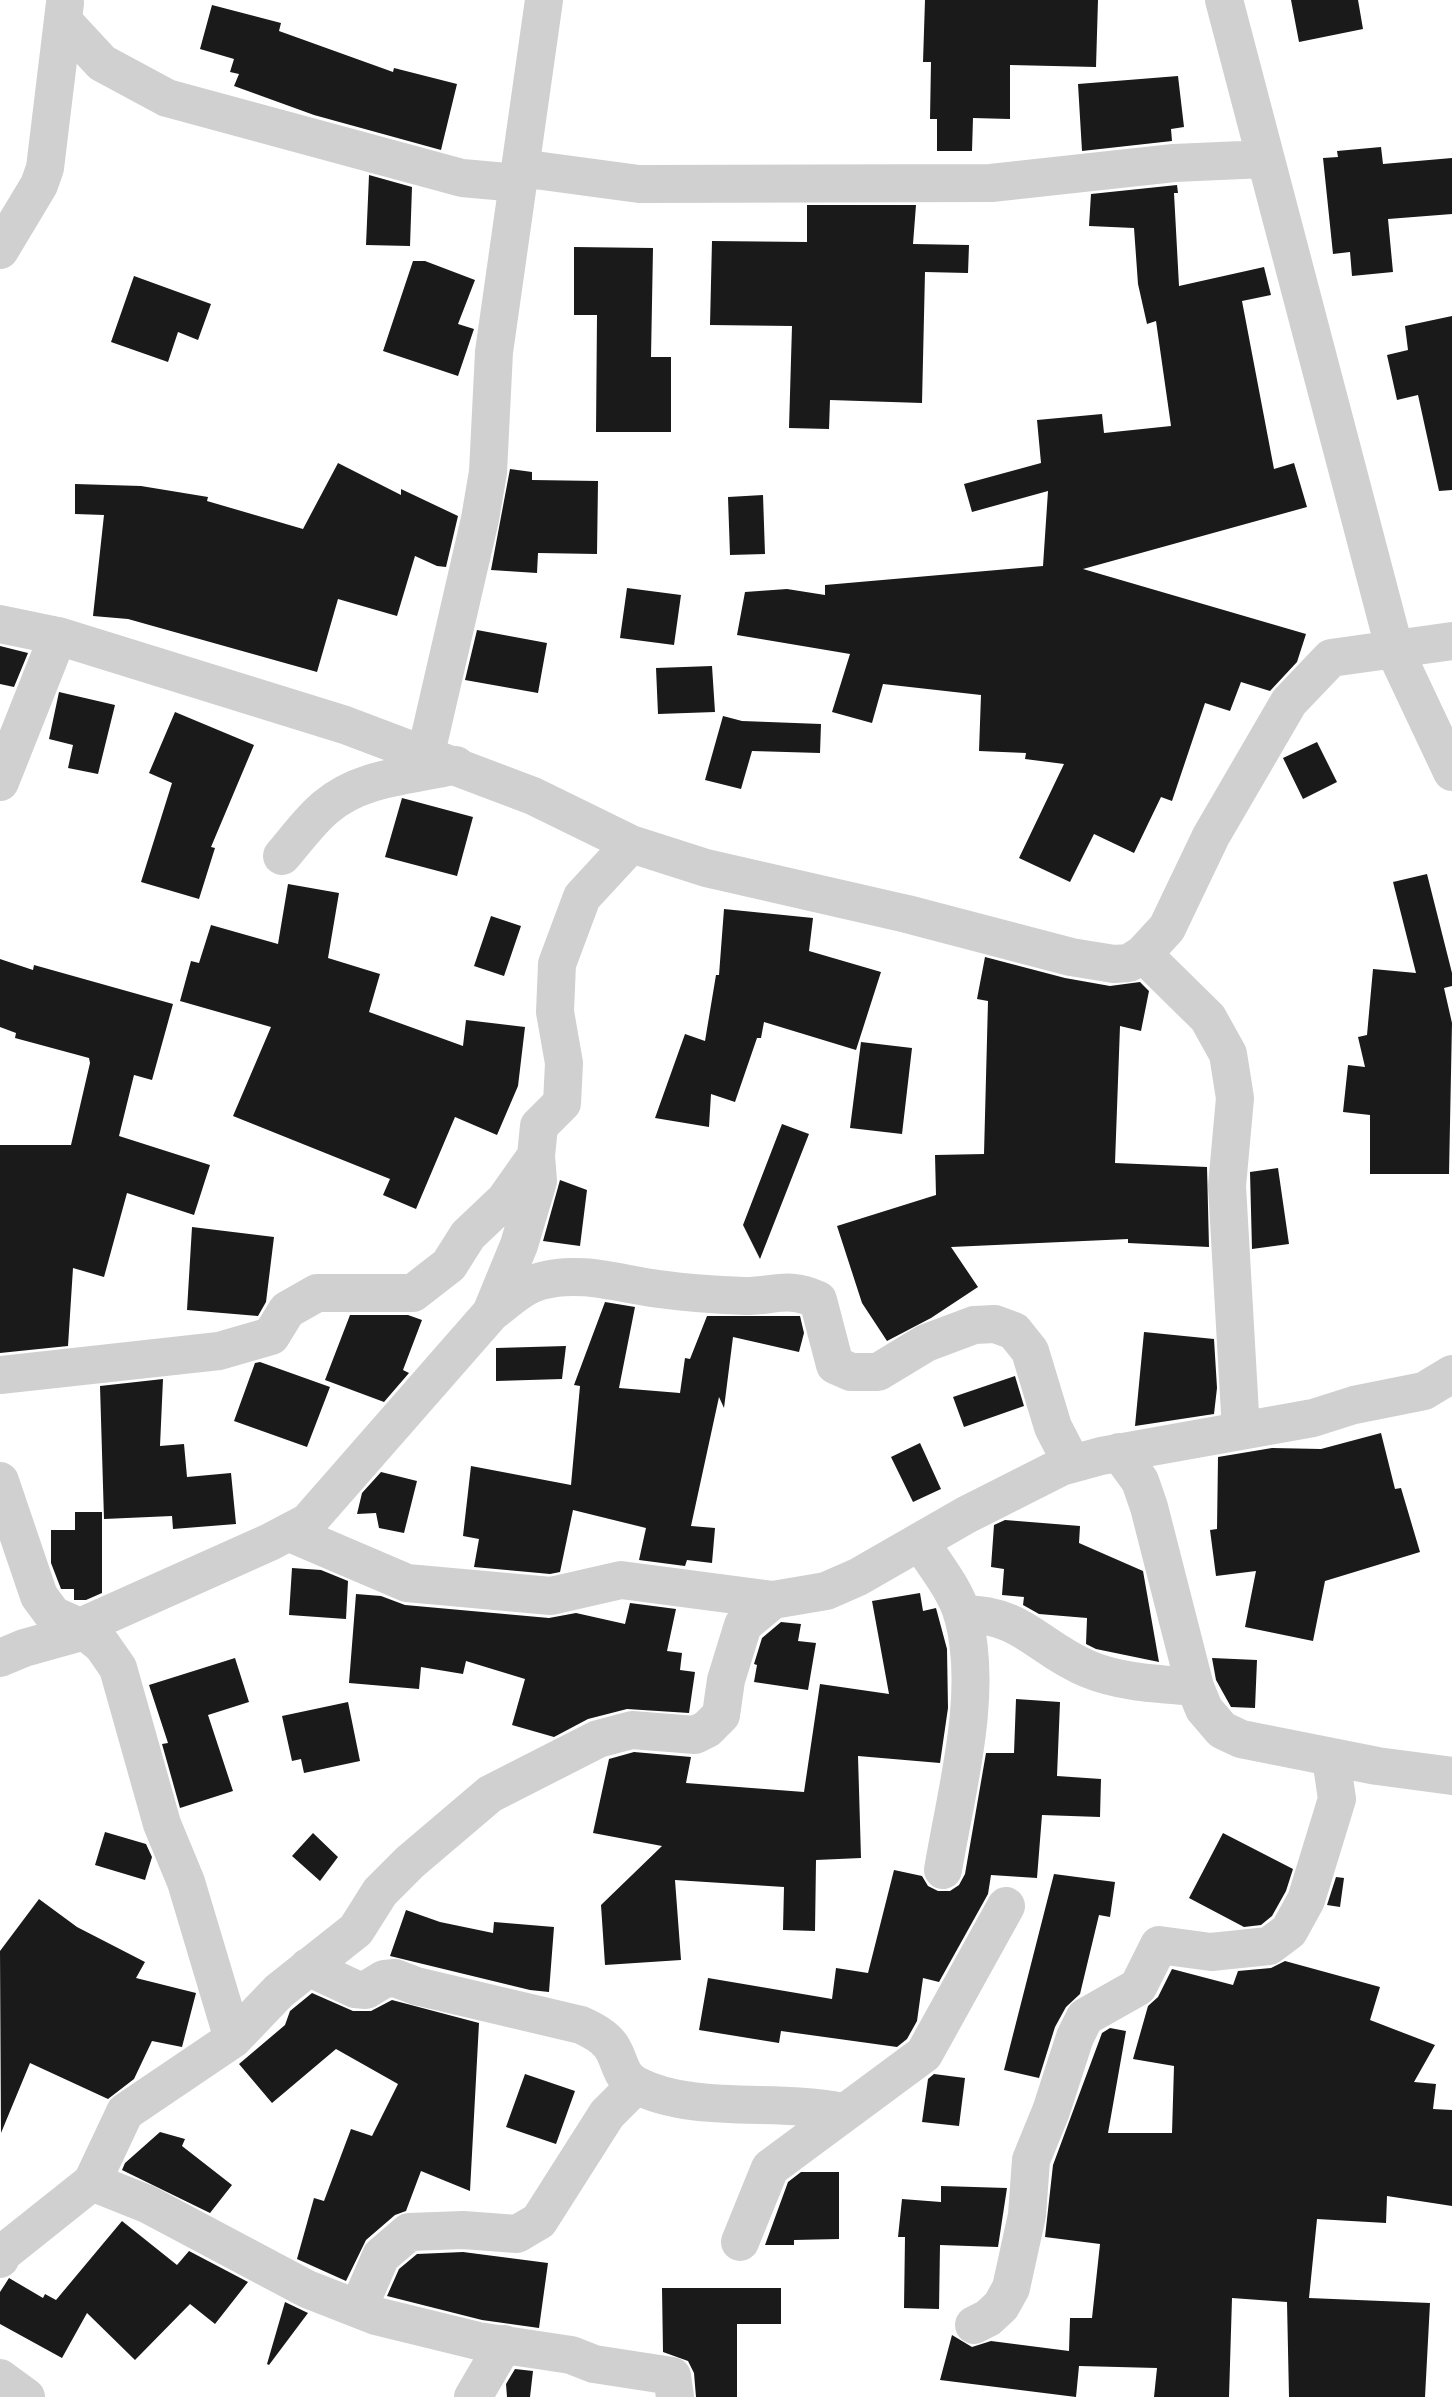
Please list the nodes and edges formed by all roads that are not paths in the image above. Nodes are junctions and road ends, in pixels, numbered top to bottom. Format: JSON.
{"nodes":[{"id":1,"x":544,"y":0,"type":"edge"},
{"id":2,"x":1224,"y":0,"type":"edge"},
{"id":3,"x":65,"y":11,"type":"edge"},
{"id":4,"x":1265,"y":159,"type":"junction"},
{"id":5,"x":45,"y":168,"type":"junction"},
{"id":6,"x":519,"y":176,"type":"junction"},
{"id":7,"x":0,"y":192,"type":"edge"},
{"id":8,"x":0,"y":250,"type":"edge"},
{"id":9,"x":0,"y":624,"type":"edge"},
{"id":10,"x":58,"y":636,"type":"junction"},
{"id":11,"x":1452,"y":641,"type":"edge"},
{"id":12,"x":1395,"y":651,"type":"junction"},
{"id":13,"x":441,"y":759,"type":"junction"},
{"id":14,"x":1452,"y":772,"type":"edge"},
{"id":15,"x":0,"y":782,"type":"edge"},
{"id":16,"x":631,"y":844,"type":"junction"},
{"id":17,"x":282,"y":856,"type":"dead end"},
{"id":18,"x":1143,"y":954,"type":"junction"},
{"id":19,"x":536,"y":1156,"type":"junction"},
{"id":20,"x":491,"y":1312,"type":"junction"},
{"id":21,"x":1452,"y":1374,"type":"edge"},
{"id":22,"x":0,"y":1375,"type":"edge"},
{"id":23,"x":1241,"y":1431,"type":"junction"},
{"id":24,"x":1119,"y":1452,"type":"junction"},
{"id":25,"x":1072,"y":1464,"type":"junction"},
{"id":26,"x":0,"y":1481,"type":"edge"},
{"id":27,"x":290,"y":1533,"type":"junction"},
{"id":28,"x":920,"y":1542,"type":"junction"},
{"id":29,"x":773,"y":1600,"type":"junction"},
{"id":30,"x":962,"y":1614,"type":"junction"},
{"id":31,"x":83,"y":1629,"type":"junction"},
{"id":32,"x":0,"y":1658,"type":"edge"},
{"id":33,"x":1195,"y":1687,"type":"junction"},
{"id":34,"x":1331,"y":1758,"type":"junction"},
{"id":35,"x":1452,"y":1776,"type":"edge"},
{"id":36,"x":943,"y":1870,"type":"dead end"},
{"id":37,"x":1006,"y":1906,"type":"dead end"},
{"id":38,"x":308,"y":1966,"type":"junction"},
{"id":39,"x":233,"y":2039,"type":"junction"},
{"id":40,"x":636,"y":2085,"type":"junction"},
{"id":41,"x":842,"y":2112,"type":"junction"},
{"id":42,"x":92,"y":2182,"type":"junction"},
{"id":43,"x":740,"y":2242,"type":"dead end"},
{"id":44,"x":0,"y":2259,"type":"edge"},
{"id":45,"x":358,"y":2309,"type":"junction"},
{"id":46,"x":974,"y":2325,"type":"dead end"},
{"id":47,"x":504,"y":2344,"type":"junction"},
{"id":48,"x":0,"y":2378,"type":"edge"},
{"id":49,"x":26,"y":2397,"type":"edge"},
{"id":50,"x":473,"y":2397,"type":"edge"},
{"id":51,"x":675,"y":2397,"type":"edge"}],
"edges":[{"from":1,"to":6,"type":"street"},
{"from":2,"to":4,"type":"street"},
{"from":3,"to":5,"type":"street"},
{"from":3,"to":6,"type":"street"},
{"from":4,"to":6,"type":"street"},
{"from":4,"to":12,"type":"street"},
{"from":5,"to":7,"type":"street"},
{"from":5,"to":8,"type":"street"},
{"from":6,"to":13,"type":"street"},
{"from":9,"to":10,"type":"street"},
{"from":10,"to":13,"type":"street"},
{"from":10,"to":15,"type":"street"},
{"from":11,"to":12,"type":"street"},
{"from":12,"to":14,"type":"street"},
{"from":12,"to":18,"type":"street"},
{"from":13,"to":16,"type":"street"},
{"from":13,"to":17,"type":"street"},
{"from":16,"to":18,"type":"street"},
{"from":16,"to":19,"type":"street"},
{"from":18,"to":23,"type":"street"},
{"from":19,"to":20,"type":"street"},
{"from":19,"to":22,"type":"street"},
{"from":20,"to":25,"type":"street"},
{"from":20,"to":27,"type":"street"},
{"from":21,"to":23,"type":"street"},
{"from":23,"to":24,"type":"street"},
{"from":24,"to":25,"type":"street"},
{"from":24,"to":33,"type":"street"},
{"from":25,"to":28,"type":"street"},
{"from":26,"to":31,"type":"street"},
{"from":27,"to":29,"type":"street"},
{"from":27,"to":31,"type":"street"},
{"from":28,"to":29,"type":"street"},
{"from":28,"to":30,"type":"street"},
{"from":29,"to":38,"type":"street"},
{"from":30,"to":33,"type":"street"},
{"from":30,"to":36,"type":"street"},
{"from":31,"to":32,"type":"street"},
{"from":31,"to":39,"type":"street"},
{"from":33,"to":34,"type":"street"},
{"from":34,"to":35,"type":"street"},
{"from":34,"to":46,"type":"street"},
{"from":37,"to":41,"type":"street"},
{"from":38,"to":39,"type":"street"},
{"from":38,"to":40,"type":"street"},
{"from":39,"to":42,"type":"street"},
{"from":40,"to":41,"type":"street"},
{"from":40,"to":45,"type":"street"},
{"from":41,"to":43,"type":"street"},
{"from":42,"to":44,"type":"street"},
{"from":42,"to":45,"type":"street"},
{"from":45,"to":47,"type":"street"},
{"from":47,"to":50,"type":"street"},
{"from":47,"to":51,"type":"street"},
{"from":48,"to":49,"type":"street"}]}
